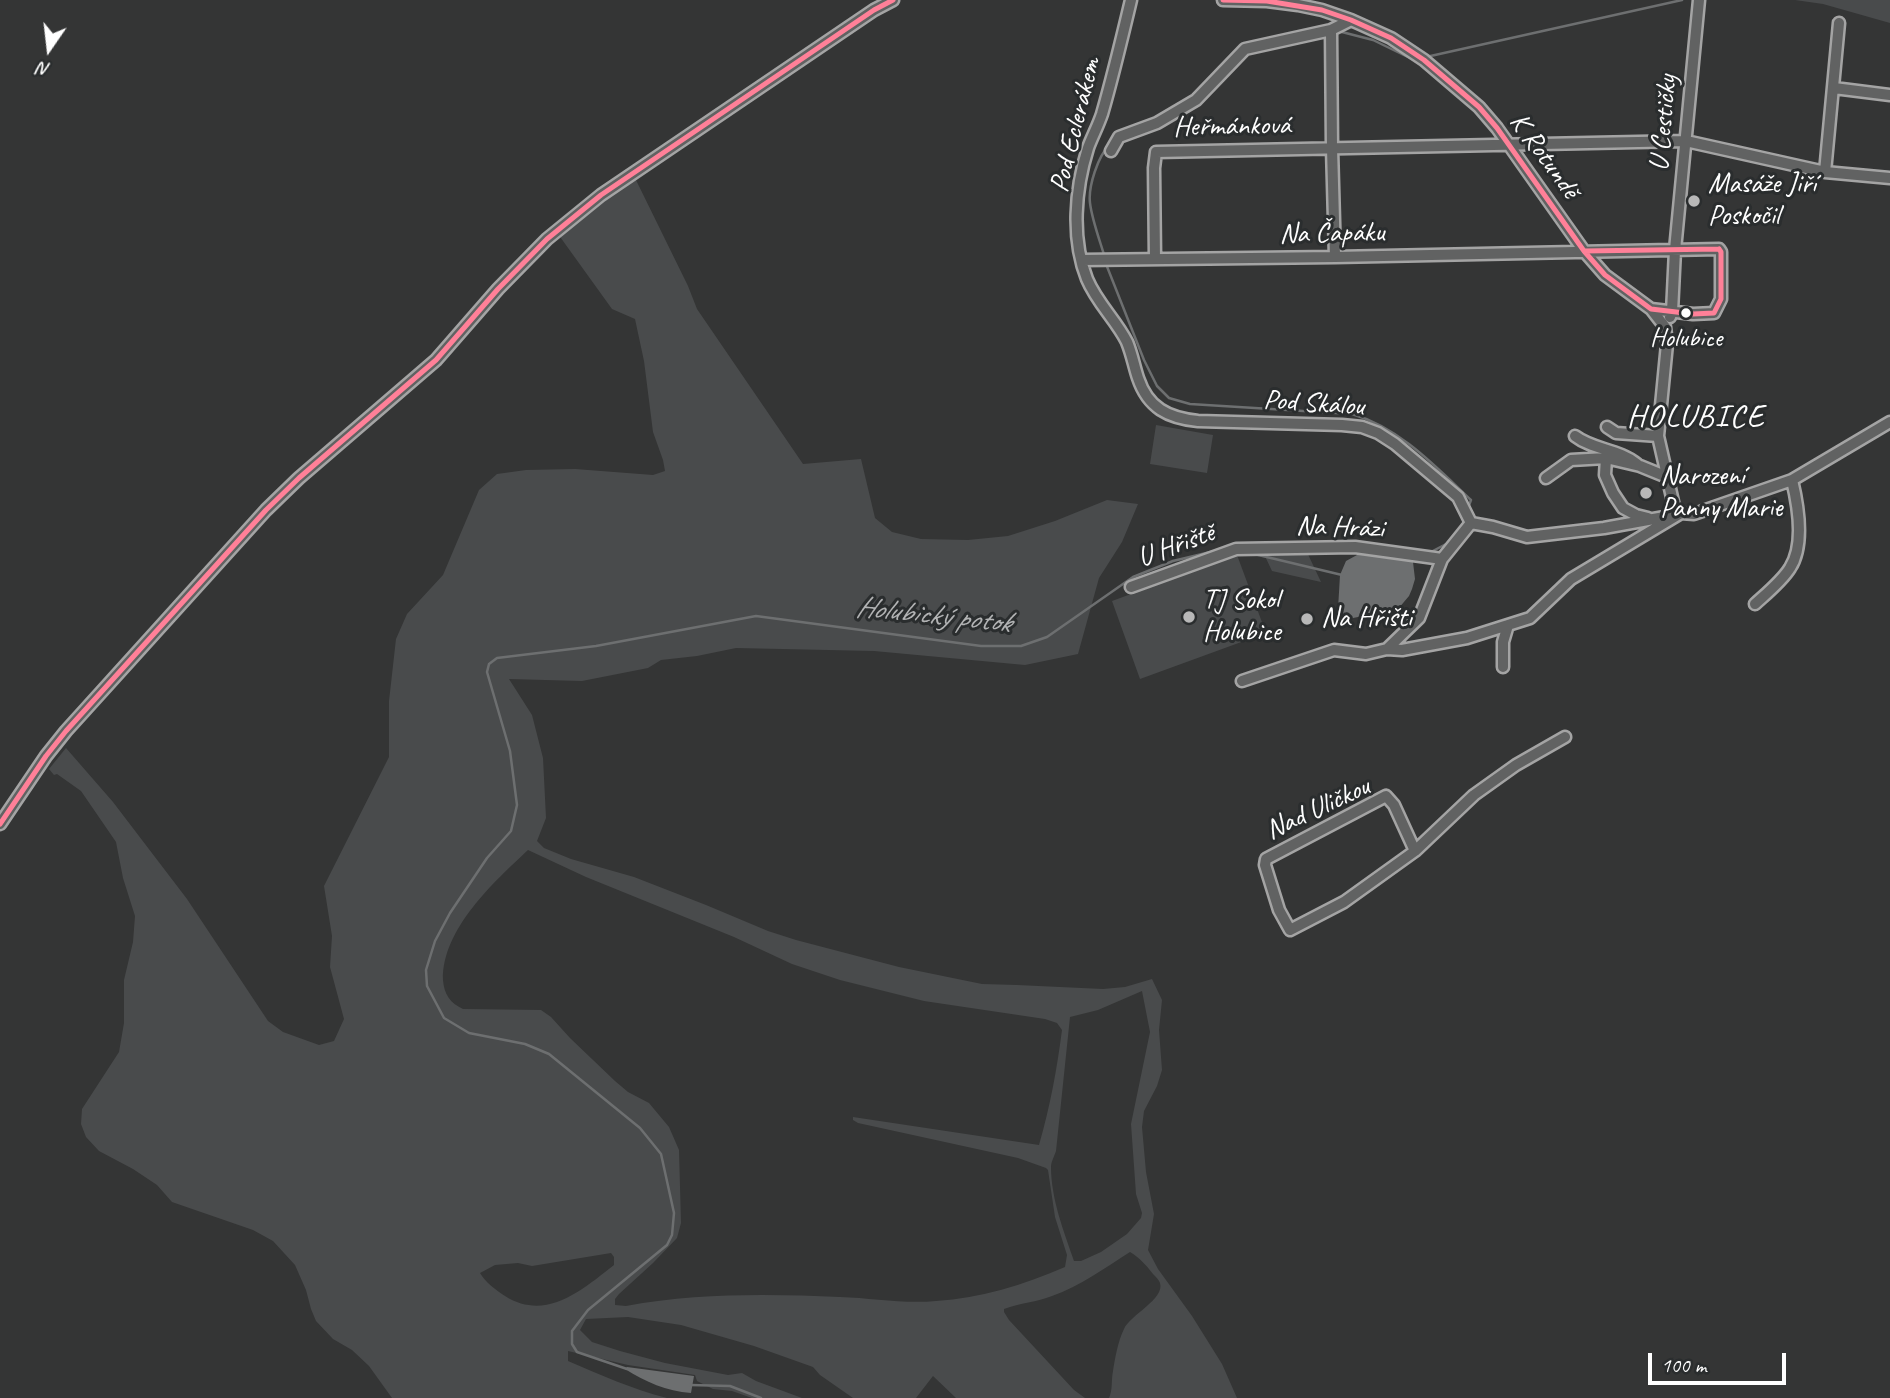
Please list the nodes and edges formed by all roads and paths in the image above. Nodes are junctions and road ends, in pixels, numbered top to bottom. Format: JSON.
{"nodes":[{"id":1,"x":893,"y":0,"type":"edge"},
{"id":2,"x":1130,"y":0,"type":"edge"},
{"id":3,"x":1223,"y":0,"type":"edge"},
{"id":4,"x":1699,"y":0,"type":"edge"},
{"id":5,"x":1351,"y":20,"type":"junction"},
{"id":6,"x":1839,"y":23,"type":"dead end"},
{"id":7,"x":1331,"y":30,"type":"junction"},
{"id":8,"x":1834,"y":88,"type":"junction"},
{"id":9,"x":1890,"y":95,"type":"edge"},
{"id":10,"x":1686,"y":141,"type":"junction"},
{"id":11,"x":1507,"y":144,"type":"junction"},
{"id":12,"x":1332,"y":148,"type":"junction"},
{"id":13,"x":1111,"y":151,"type":"dead end"},
{"id":14,"x":1825,"y":172,"type":"junction"},
{"id":15,"x":1890,"y":178,"type":"edge"},
{"id":16,"x":1675,"y":250,"type":"junction"},
{"id":17,"x":1584,"y":251,"type":"junction"},
{"id":18,"x":1335,"y":257,"type":"junction"},
{"id":19,"x":1155,"y":259,"type":"junction"},
{"id":20,"x":1082,"y":260,"type":"junction"},
{"id":21,"x":1651,"y":309,"type":"junction"},
{"id":22,"x":1672,"y":312,"type":"junction"},
{"id":23,"x":1665,"y":327,"type":"junction"},
{"id":24,"x":1198,"y":421,"type":"joint"},
{"id":25,"x":1890,"y":422,"type":"edge"},
{"id":26,"x":1607,"y":427,"type":"dead end"},
{"id":27,"x":1575,"y":436,"type":"dead end"},
{"id":28,"x":1658,"y":436,"type":"junction"},
{"id":29,"x":1606,"y":458,"type":"junction"},
{"id":30,"x":1640,"y":466,"type":"junction"},
{"id":31,"x":1667,"y":477,"type":"junction"},
{"id":32,"x":1546,"y":478,"type":"dead end"},
{"id":33,"x":1792,"y":480,"type":"junction"},
{"id":34,"x":1681,"y":513,"type":"junction"},
{"id":35,"x":1655,"y":520,"type":"junction"},
{"id":36,"x":1471,"y":523,"type":"junction"},
{"id":37,"x":1237,"y":549,"type":"joint"},
{"id":38,"x":1442,"y":559,"type":"junction"},
{"id":39,"x":1131,"y":587,"type":"dead end"},
{"id":40,"x":1755,"y":604,"type":"dead end"},
{"id":41,"x":1508,"y":625,"type":"junction"},
{"id":42,"x":1387,"y":649,"type":"junction"},
{"id":43,"x":1503,"y":667,"type":"dead end"},
{"id":44,"x":1241,"y":681,"type":"dead end"},
{"id":45,"x":1565,"y":737,"type":"dead end"},
{"id":46,"x":0,"y":824,"type":"edge"},
{"id":47,"x":1415,"y":851,"type":"junction"}],
"edges":[{"from":1,"to":46,"type":"street"},
{"from":2,"to":20,"type":"street","name":"Pod Eclerákem"},
{"from":3,"to":5,"type":"street","name":"K Rotundě"},
{"from":4,"to":10,"type":"street","name":"U Cestičky"},
{"from":5,"to":7,"type":"street"},
{"from":5,"to":11,"type":"street","name":"K Rotundě"},
{"from":6,"to":8,"type":"street"},
{"from":7,"to":12,"type":"street","name":"Heřmánková"},
{"from":7,"to":13,"type":"street"},
{"from":8,"to":9,"type":"street"},
{"from":8,"to":14,"type":"street"},
{"from":10,"to":11,"type":"street","name":"Heřmánková"},
{"from":10,"to":14,"type":"street","name":"Heřmánková"},
{"from":10,"to":16,"type":"street","name":"U Cestičky"},
{"from":11,"to":12,"type":"street","name":"Heřmánková"},
{"from":11,"to":17,"type":"street","name":"K Rotundě"},
{"from":12,"to":18,"type":"street","name":"Heřmánková"},
{"from":12,"to":19,"type":"street","name":"Heřmánková"},
{"from":14,"to":15,"type":"street","name":"Heřmánková"},
{"from":16,"to":17,"type":"street","name":"Na Čapáku"},
{"from":16,"to":22,"type":"street","name":"U Cestičky"},
{"from":16,"to":22,"type":"street","name":"Na Čapáku"},
{"from":17,"to":18,"type":"street","name":"Na Čapáku"},
{"from":17,"to":21,"type":"street","name":"K Rotundě"},
{"from":18,"to":19,"type":"street","name":"Na Čapáku"},
{"from":19,"to":20,"type":"street","name":"Na Čapáku"},
{"from":20,"to":24,"type":"street","name":"Pod Eclerákem"},
{"from":21,"to":22,"type":"street"},
{"from":21,"to":23,"type":"street","name":"K Rotundě"},
{"from":22,"to":23,"type":"street"},
{"from":23,"to":28,"type":"street"},
{"from":24,"to":36,"type":"street","name":"Pod Skálou"},
{"from":25,"to":33,"type":"street"},
{"from":26,"to":28,"type":"street"},
{"from":27,"to":30,"type":"street"},
{"from":28,"to":31,"type":"street"},
{"from":29,"to":30,"type":"street"},
{"from":29,"to":32,"type":"street"},
{"from":29,"to":35,"type":"street"},
{"from":30,"to":31,"type":"street"},
{"from":31,"to":34,"type":"street"},
{"from":33,"to":34,"type":"street"},
{"from":33,"to":40,"type":"street"},
{"from":34,"to":35,"type":"street"},
{"from":34,"to":41,"type":"street"},
{"from":35,"to":36,"type":"street"},
{"from":36,"to":38,"type":"street"},
{"from":37,"to":38,"type":"street","name":"Na Hrázi"},
{"from":37,"to":39,"type":"street","name":"U Hřiště"},
{"from":38,"to":42,"type":"street"},
{"from":41,"to":42,"type":"street"},
{"from":41,"to":43,"type":"street"},
{"from":42,"to":44,"type":"street"},
{"from":45,"to":47,"type":"street","name":"Nad Uličkou"},
{"from":47,"to":47,"type":"street","name":"Nad Uličkou"}]}
